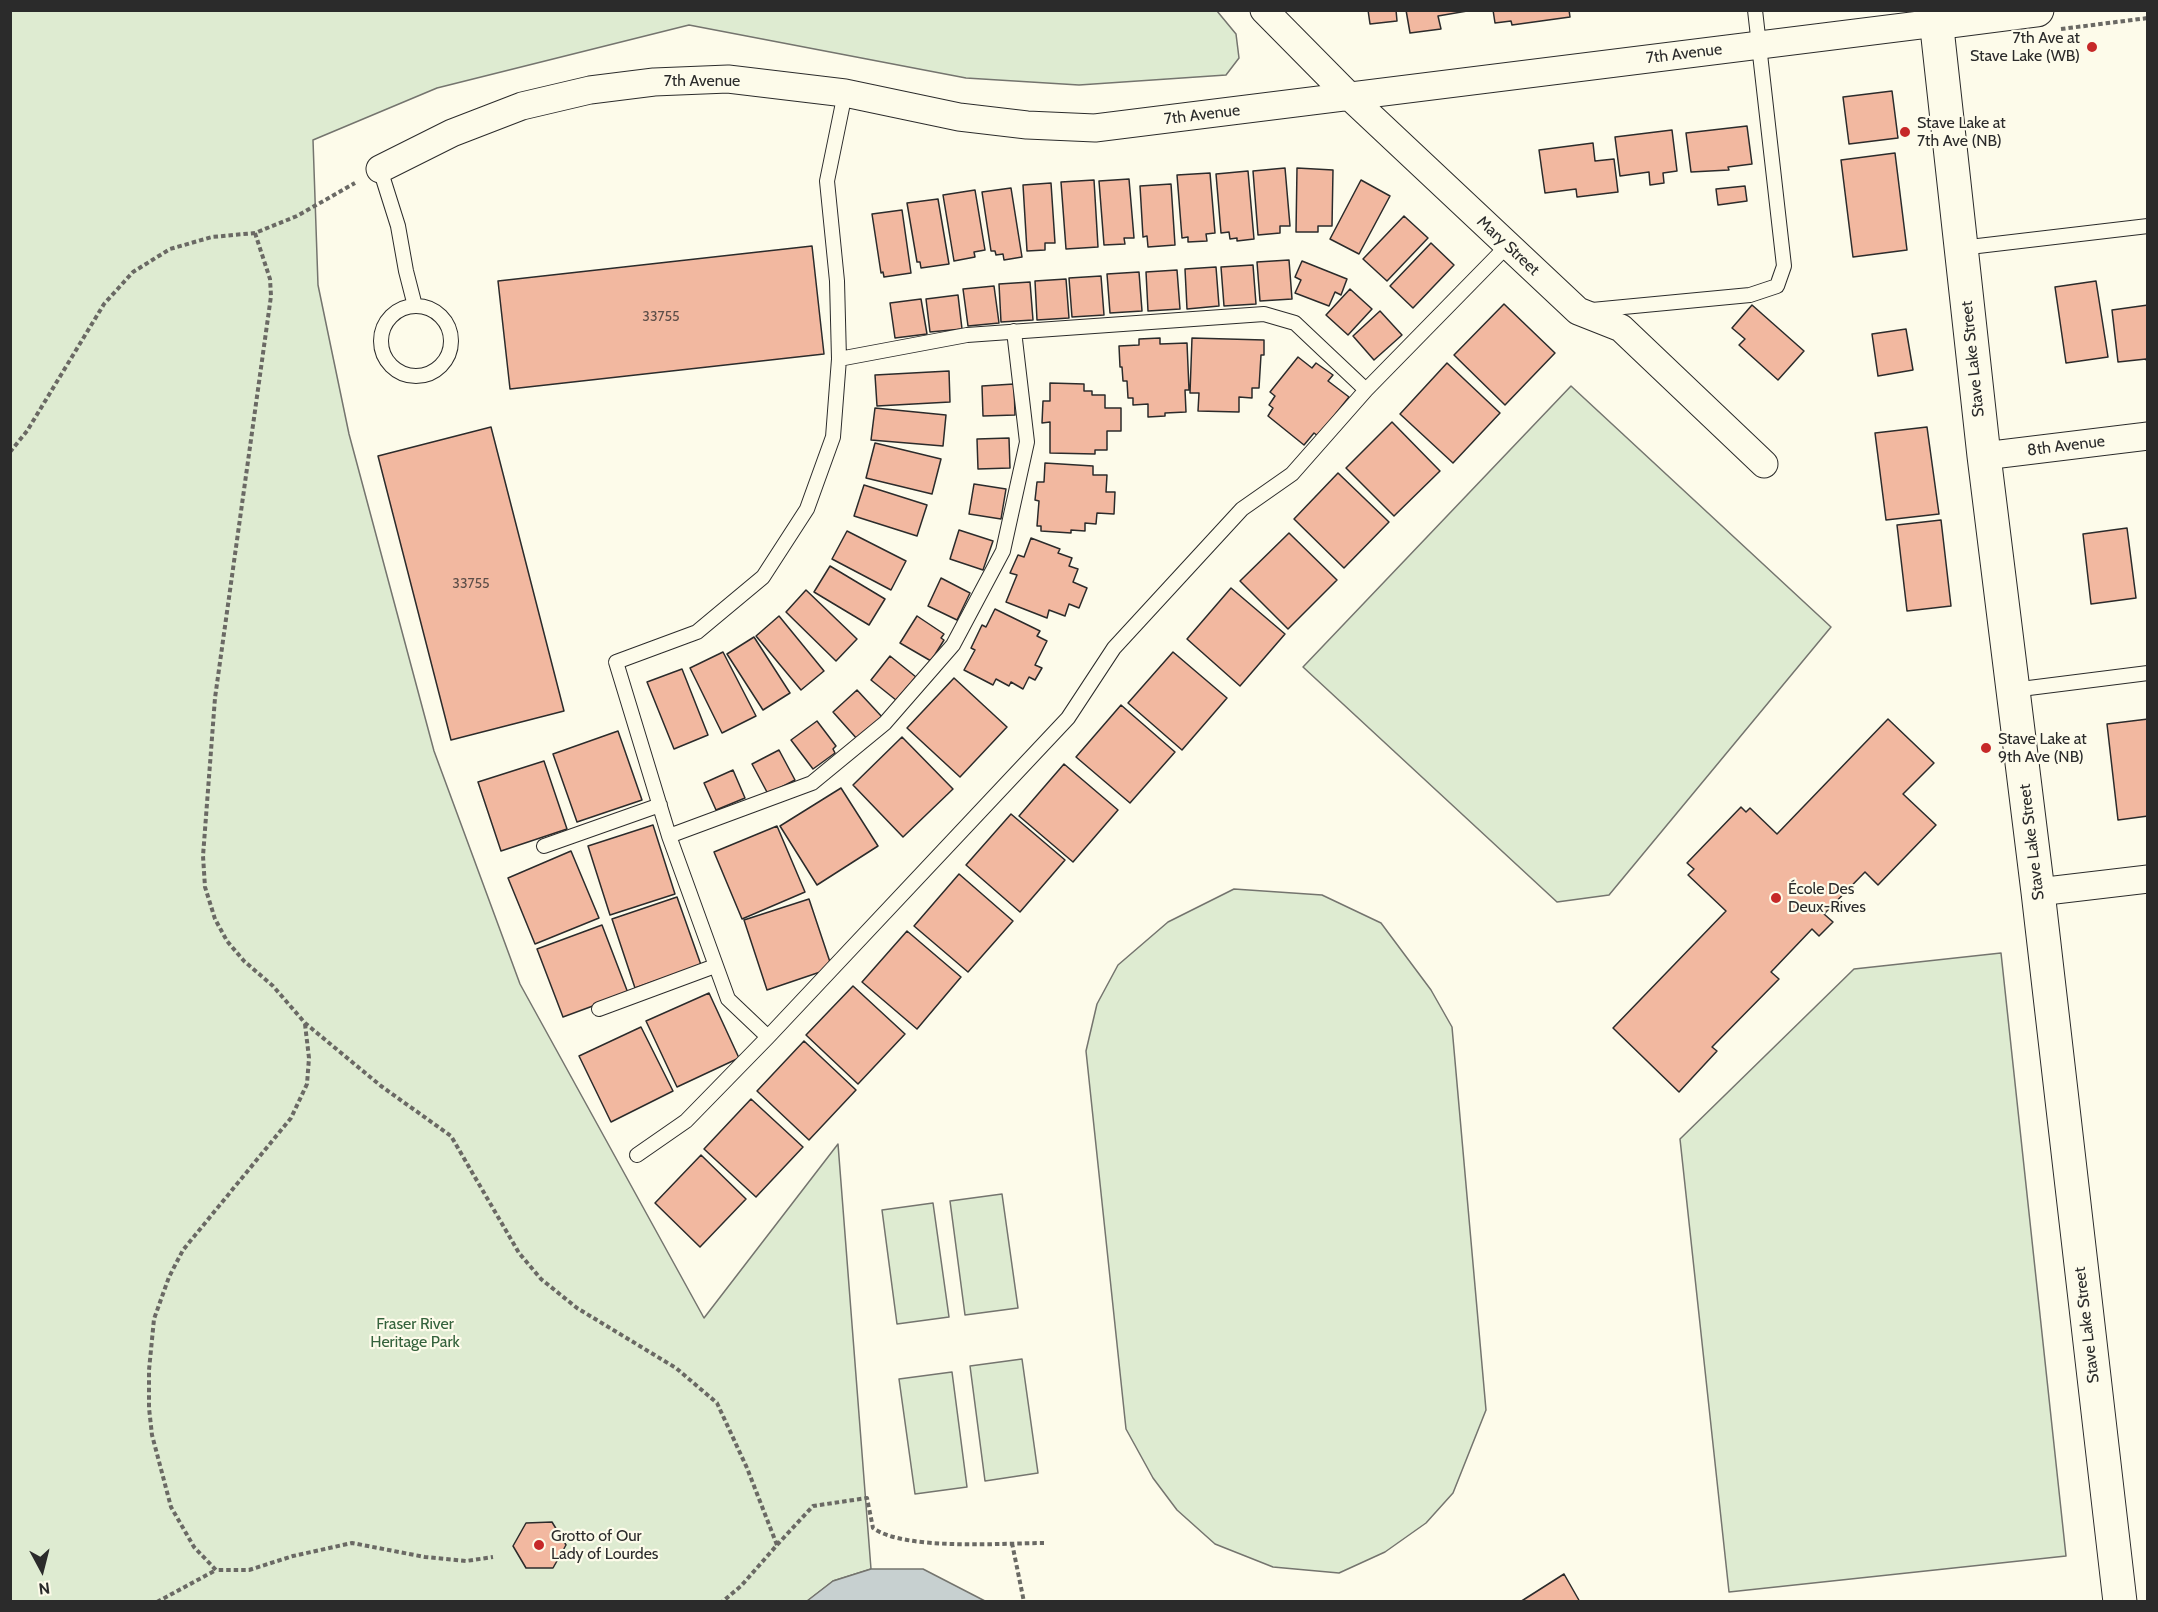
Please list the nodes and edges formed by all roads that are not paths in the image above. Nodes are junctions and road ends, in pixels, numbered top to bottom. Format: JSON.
{"nodes":[{"id":1,"x":1264,"y":10,"type":"edge"},
{"id":2,"x":1755,"y":10,"type":"edge"},
{"id":3,"x":2037,"y":10,"type":"edge"},
{"id":4,"x":1935,"y":17,"type":"edge"},
{"id":5,"x":1760,"y":45,"type":"junction"},
{"id":6,"x":845,"y":93,"type":"junction"},
{"id":7,"x":1348,"y":95,"type":"junction"},
{"id":8,"x":380,"y":169,"type":"joint"},
{"id":9,"x":2148,"y":226,"type":"edge"},
{"id":10,"x":1508,"y":245,"type":"junction"},
{"id":11,"x":1961,"y":248,"type":"junction"},
{"id":12,"x":415,"y":306,"type":"junction"},
{"id":13,"x":1578,"y":311,"type":"junction"},
{"id":14,"x":1014,"y":331,"type":"junction"},
{"id":15,"x":839,"y":360,"type":"junction"},
{"id":16,"x":1366,"y":390,"type":"junction"},
{"id":17,"x":2148,"y":436,"type":"edge"},
{"id":18,"x":1984,"y":456,"type":"junction"},
{"id":19,"x":1764,"y":464,"type":"dead end"},
{"id":20,"x":2148,"y":673,"type":"edge"},
{"id":21,"x":2013,"y":690,"type":"junction"},
{"id":22,"x":660,"y":805,"type":"junction"},
{"id":23,"x":669,"y":836,"type":"junction"},
{"id":24,"x":543,"y":846,"type":"dead end"},
{"id":25,"x":2148,"y":879,"type":"edge"},
{"id":26,"x":2038,"y":892,"type":"junction"},
{"id":27,"x":716,"y":966,"type":"junction"},
{"id":28,"x":599,"y":1009,"type":"dead end"},
{"id":29,"x":768,"y":1037,"type":"junction"},
{"id":30,"x":637,"y":1155,"type":"dead end"},
{"id":31,"x":2120,"y":1602,"type":"edge"}],
"edges":[{"from":1,"to":7,"type":"street","name":"Mary Street"},
{"from":2,"to":5,"type":"lane"},
{"from":3,"to":4,"type":"main road","name":"7th Avenue"},
{"from":4,"to":5,"type":"street","name":"7th Avenue"},
{"from":4,"to":11,"type":"main road","name":"Stave Lake Street"},
{"from":5,"to":7,"type":"street","name":"7th Avenue"},
{"from":5,"to":13,"type":"lane"},
{"from":6,"to":7,"type":"street","name":"7th Avenue"},
{"from":6,"to":8,"type":"street","name":"7th Avenue"},
{"from":6,"to":15,"type":"lane"},
{"from":7,"to":10,"type":"street","name":"Mary Street"},
{"from":8,"to":12,"type":"lane"},
{"from":9,"to":11,"type":"lane"},
{"from":10,"to":13,"type":"street","name":"Mary Street"},
{"from":10,"to":16,"type":"lane"},
{"from":11,"to":18,"type":"main road","name":"Stave Lake Street"},
{"from":12,"to":12,"type":"lane"},
{"from":13,"to":19,"type":"street","name":"Mary Street"},
{"from":14,"to":15,"type":"lane"},
{"from":14,"to":16,"type":"lane"},
{"from":14,"to":23,"type":"lane"},
{"from":15,"to":22,"type":"lane"},
{"from":16,"to":29,"type":"lane"},
{"from":17,"to":18,"type":"street","name":"8th Avenue"},
{"from":18,"to":21,"type":"main road","name":"Stave Lake Street"},
{"from":20,"to":21,"type":"lane"},
{"from":21,"to":26,"type":"main road","name":"Stave Lake Street"},
{"from":22,"to":23,"type":"lane"},
{"from":22,"to":24,"type":"lane"},
{"from":23,"to":27,"type":"lane"},
{"from":25,"to":26,"type":"street"},
{"from":26,"to":31,"type":"main road","name":"Stave Lake Street"},
{"from":27,"to":28,"type":"lane"},
{"from":27,"to":29,"type":"lane"},
{"from":29,"to":30,"type":"lane"}]}
